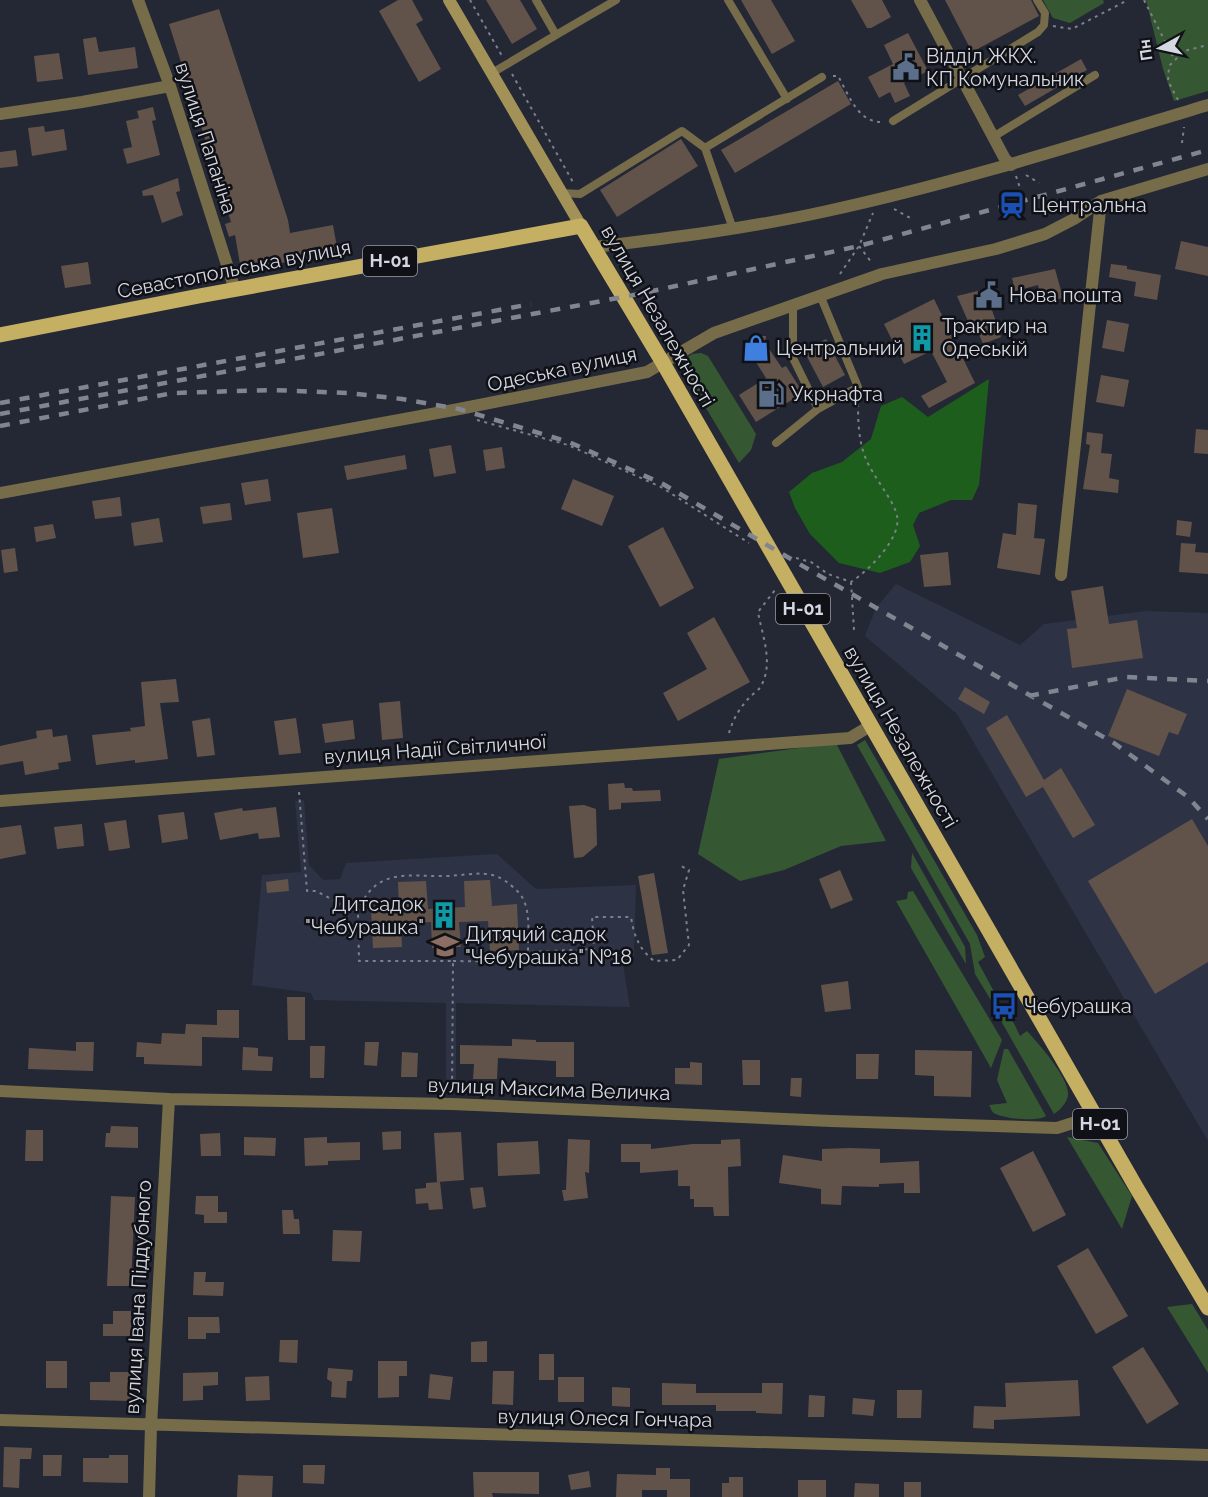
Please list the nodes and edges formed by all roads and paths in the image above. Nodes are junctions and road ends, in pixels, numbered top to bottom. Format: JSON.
{"nodes":[{"id":1,"x":138,"y":0,"type":"edge"},
{"id":2,"x":449,"y":0,"type":"edge"},
{"id":3,"x":470,"y":0,"type":"edge"},
{"id":4,"x":536,"y":0,"type":"edge"},
{"id":5,"x":616,"y":0,"type":"edge"},
{"id":6,"x":728,"y":0,"type":"edge"},
{"id":7,"x":920,"y":0,"type":"edge"},
{"id":8,"x":1037,"y":0,"type":"edge"},
{"id":9,"x":1128,"y":0,"type":"edge"},
{"id":10,"x":1144,"y":0,"type":"edge"},
{"id":11,"x":1044,"y":25,"type":"junction"},
{"id":12,"x":556,"y":35,"type":"junction"},
{"id":13,"x":1208,"y":45,"type":"edge"},
{"id":14,"x":1175,"y":60,"type":"junction"},
{"id":15,"x":506,"y":64,"type":"junction"},
{"id":16,"x":492,"y":73,"type":"junction"},
{"id":17,"x":1095,"y":75,"type":"dead end"},
{"id":18,"x":822,"y":77,"type":"joint"},
{"id":19,"x":963,"y":79,"type":"junction"},
{"id":20,"x":170,"y":86,"type":"junction"},
{"id":21,"x":787,"y":99,"type":"junction"},
{"id":22,"x":1208,"y":105,"type":"edge"},
{"id":23,"x":1185,"y":112,"type":"junction"},
{"id":24,"x":0,"y":114,"type":"edge"},
{"id":25,"x":893,"y":121,"type":"joint"},
{"id":26,"x":993,"y":137,"type":"junction"},
{"id":27,"x":705,"y":148,"type":"junction"},
{"id":28,"x":1011,"y":165,"type":"junction"},
{"id":29,"x":1208,"y":169,"type":"edge"},
{"id":30,"x":562,"y":193,"type":"junction"},
{"id":31,"x":580,"y":194,"type":"junction"},
{"id":32,"x":879,"y":199,"type":"junction"},
{"id":33,"x":1101,"y":201,"type":"junction"},
{"id":34,"x":581,"y":226,"type":"junction"},
{"id":35,"x":733,"y":229,"type":"junction"},
{"id":36,"x":859,"y":246,"type":"junction"},
{"id":37,"x":594,"y":247,"type":"junction"},
{"id":38,"x":882,"y":274,"type":"junction"},
{"id":39,"x":235,"y":290,"type":"junction"},
{"id":40,"x":824,"y":293,"type":"junction"},
{"id":41,"x":793,"y":304,"type":"junction"},
{"id":42,"x":0,"y":335,"type":"edge"},
{"id":43,"x":663,"y":363,"type":"junction"},
{"id":44,"x":858,"y":387,"type":"junction"},
{"id":45,"x":818,"y":409,"type":"junction"},
{"id":46,"x":473,"y":419,"type":"dead end"},
{"id":47,"x":776,"y":443,"type":"dead end"},
{"id":48,"x":0,"y":493,"type":"edge"},
{"id":49,"x":749,"y":543,"type":"dead end"},
{"id":50,"x":796,"y":558,"type":"dead end"},
{"id":51,"x":1061,"y":575,"type":"dead end"},
{"id":52,"x":851,"y":582,"type":"junction"},
{"id":53,"x":776,"y":590,"type":"dead end"},
{"id":54,"x":854,"y":630,"type":"dead end"},
{"id":55,"x":870,"y":726,"type":"junction"},
{"id":56,"x":725,"y":746,"type":"junction"},
{"id":57,"x":298,"y":779,"type":"junction"},
{"id":58,"x":0,"y":801,"type":"edge"},
{"id":59,"x":679,"y":865,"type":"dead end"},
{"id":60,"x":358,"y":913,"type":"junction"},
{"id":61,"x":528,"y":952,"type":"junction"},
{"id":62,"x":453,"y":961,"type":"junction"},
{"id":63,"x":0,"y":1091,"type":"edge"},
{"id":64,"x":169,"y":1099,"type":"junction"},
{"id":65,"x":452,"y":1104,"type":"junction"},
{"id":66,"x":1095,"y":1116,"type":"junction"},
{"id":67,"x":1208,"y":1308,"type":"edge"},
{"id":68,"x":0,"y":1420,"type":"edge"},
{"id":69,"x":151,"y":1426,"type":"junction"},
{"id":70,"x":1208,"y":1455,"type":"edge"},
{"id":71,"x":149,"y":1497,"type":"edge"}],
"edges":[{"from":1,"to":20,"type":"street","name":"вулиця Папаніна"},
{"from":2,"to":16,"type":"main road","name":"вулиця Незалежності"},
{"from":3,"to":15,"type":"path"},
{"from":4,"to":12,"type":"lane"},
{"from":5,"to":12,"type":"lane"},
{"from":6,"to":21,"type":"lane"},
{"from":7,"to":19,"type":"street"},
{"from":8,"to":11,"type":"lane"},
{"from":9,"to":11,"type":"path"},
{"from":10,"to":14,"type":"path"},
{"from":11,"to":19,"type":"lane"},
{"from":12,"to":15,"type":"lane"},
{"from":13,"to":14,"type":"path"},
{"from":14,"to":23,"type":"path"},
{"from":15,"to":16,"type":"lane"},
{"from":15,"to":31,"type":"path"},
{"from":16,"to":30,"type":"main road","name":"вулиця Незалежності"},
{"from":17,"to":26,"type":"lane"},
{"from":18,"to":21,"type":"lane"},
{"from":18,"to":25,"type":"path"},
{"from":19,"to":25,"type":"lane"},
{"from":19,"to":26,"type":"street"},
{"from":20,"to":24,"type":"street"},
{"from":20,"to":39,"type":"street","name":"вулиця Папаніна"},
{"from":21,"to":27,"type":"lane"},
{"from":22,"to":23,"type":"street"},
{"from":23,"to":28,"type":"street"},
{"from":26,"to":28,"type":"street"},
{"from":27,"to":31,"type":"lane"},
{"from":27,"to":35,"type":"lane"},
{"from":28,"to":32,"type":"street"},
{"from":29,"to":33,"type":"street","name":"Одеська вулиця"},
{"from":30,"to":31,"type":"lane"},
{"from":30,"to":34,"type":"main road","name":"вулиця Незалежності"},
{"from":32,"to":35,"type":"street"},
{"from":32,"to":36,"type":"path"},
{"from":33,"to":38,"type":"street","name":"Одеська вулиця"},
{"from":33,"to":51,"type":"street"},
{"from":34,"to":37,"type":"main road","name":"вулиця Незалежності","number":"Н-01"},
{"from":34,"to":39,"type":"main road","name":"Севастопольська вулиця","number":"Н-01"},
{"from":35,"to":37,"type":"street"},
{"from":36,"to":38,"type":"path"},
{"from":36,"to":40,"type":"path"},
{"from":37,"to":43,"type":"main road","name":"вулиця Незалежності","number":"Н-01"},
{"from":38,"to":40,"type":"street","name":"Одеська вулиця"},
{"from":39,"to":42,"type":"main road","name":"Севастопольська вулиця","number":"Н-01"},
{"from":40,"to":41,"type":"street","name":"Одеська вулиця"},
{"from":40,"to":44,"type":"lane"},
{"from":41,"to":43,"type":"street","name":"Одеська вулиця"},
{"from":41,"to":45,"type":"lane"},
{"from":43,"to":48,"type":"street","name":"Одеська вулиця"},
{"from":43,"to":55,"type":"main road","name":"вулиця Незалежності","number":"Н-01"},
{"from":44,"to":45,"type":"lane"},
{"from":44,"to":52,"type":"path"},
{"from":45,"to":47,"type":"lane"},
{"from":46,"to":49,"type":"path"},
{"from":50,"to":52,"type":"path"},
{"from":52,"to":54,"type":"path"},
{"from":53,"to":56,"type":"path"},
{"from":55,"to":56,"type":"street","name":"вулиця Надії Світличної"},
{"from":55,"to":66,"type":"main road","name":"вулиця Незалежності","number":"Н-01"},
{"from":56,"to":57,"type":"street","name":"вулиця Надії Світличної"},
{"from":57,"to":58,"type":"street","name":"вулиця Надії Світличної"},
{"from":57,"to":60,"type":"path"},
{"from":59,"to":61,"type":"path"},
{"from":60,"to":61,"type":"path"},
{"from":60,"to":62,"type":"path"},
{"from":61,"to":62,"type":"path"},
{"from":62,"to":65,"type":"path"},
{"from":63,"to":64,"type":"street","name":"вулиця Максима Величка"},
{"from":64,"to":65,"type":"street","name":"вулиця Максима Величка"},
{"from":64,"to":69,"type":"street","name":"вулиця Івана Піддубного"},
{"from":65,"to":66,"type":"street","name":"вулиця Максима Величка"},
{"from":66,"to":67,"type":"main road","name":"вулиця Незалежності","number":"Н-01"},
{"from":68,"to":69,"type":"street","name":"вулиця Олеся Гончара"},
{"from":69,"to":70,"type":"street","name":"вулиця Олеся Гончара"},
{"from":69,"to":71,"type":"street","name":"вулиця Івана Піддубного"}]}
